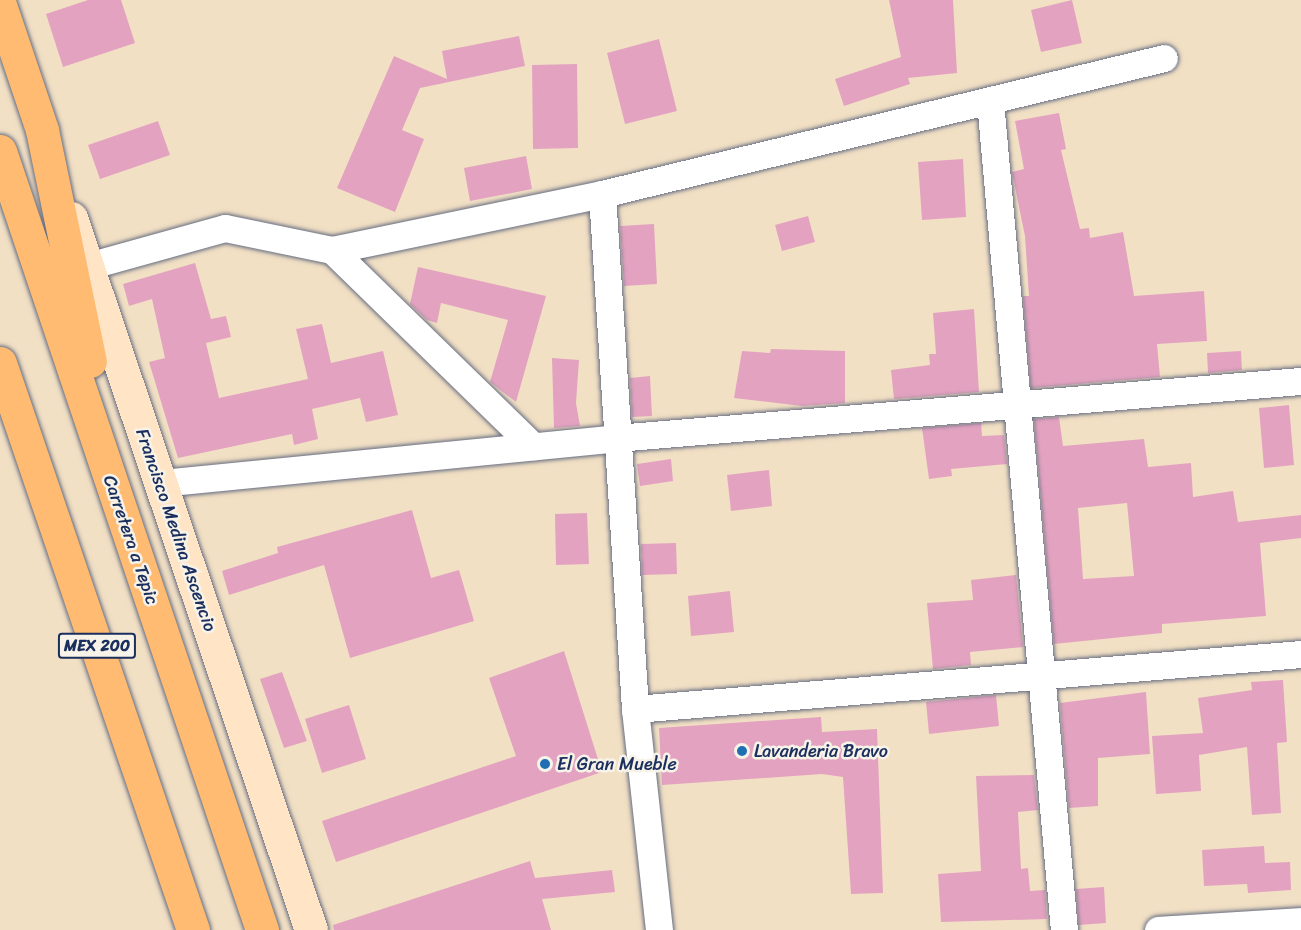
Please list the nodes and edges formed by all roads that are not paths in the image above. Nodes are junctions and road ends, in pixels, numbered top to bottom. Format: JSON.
{"nodes":[{"id":1,"x":0,"y":5,"type":"edge"},
{"id":2,"x":1164,"y":58,"type":"dead end"},
{"id":3,"x":990,"y":100,"type":"junction"},
{"id":4,"x":42,"y":130,"type":"junction"},
{"id":5,"x":0,"y":150,"type":"edge"},
{"id":6,"x":602,"y":194,"type":"junction"},
{"id":7,"x":332,"y":250,"type":"junction"},
{"id":8,"x":88,"y":266,"type":"junction"},
{"id":9,"x":0,"y":363,"type":"edge"},
{"id":10,"x":1301,"y":381,"type":"edge"},
{"id":11,"x":1020,"y":407,"type":"junction"},
{"id":12,"x":616,"y":438,"type":"junction"},
{"id":13,"x":533,"y":446,"type":"junction"},
{"id":14,"x":160,"y":483,"type":"junction"},
{"id":15,"x":119,"y":504,"type":"junction"},
{"id":16,"x":1301,"y":654,"type":"edge"},
{"id":17,"x":1040,"y":672,"type":"junction"},
{"id":18,"x":636,"y":709,"type":"junction"},
{"id":19,"x":130,"y":744,"type":"junction"},
{"id":20,"x":1301,"y":921,"type":"edge"},
{"id":21,"x":179,"y":930,"type":"edge"},
{"id":22,"x":193,"y":930,"type":"edge"},
{"id":23,"x":262,"y":930,"type":"edge"},
{"id":24,"x":311,"y":930,"type":"edge"},
{"id":25,"x":659,"y":930,"type":"edge"},
{"id":26,"x":1064,"y":930,"type":"edge"},
{"id":27,"x":1158,"y":930,"type":"edge"}],
"edges":[{"from":1,"to":4,"type":"highway","name":"Francisco Medina Ascencio"},
{"from":2,"to":3,"type":"street"},
{"from":3,"to":6,"type":"street"},
{"from":3,"to":11,"type":"street"},
{"from":4,"to":8,"type":"main road","name":"Francisco Medina Ascencio"},
{"from":4,"to":15,"type":"highway","name":"Francisco Medina Ascencio"},
{"from":5,"to":15,"type":"highway","name":"Carretera a Tepic","number":"MEX 200"},
{"from":6,"to":7,"type":"street"},
{"from":6,"to":12,"type":"street"},
{"from":7,"to":8,"type":"street"},
{"from":7,"to":13,"type":"street"},
{"from":8,"to":14,"type":"main road","name":"Francisco Medina Ascencio"},
{"from":9,"to":19,"type":"highway","number":"MEX 200"},
{"from":10,"to":11,"type":"street"},
{"from":11,"to":12,"type":"street"},
{"from":11,"to":17,"type":"street"},
{"from":12,"to":13,"type":"street"},
{"from":12,"to":18,"type":"street"},
{"from":13,"to":14,"type":"street"},
{"from":14,"to":24,"type":"main road","name":"Francisco Medina Ascencio"},
{"from":15,"to":23,"type":"highway","name":"Carretera a Tepic","number":"MEX 200"},
{"from":16,"to":17,"type":"street"},
{"from":17,"to":18,"type":"street"},
{"from":17,"to":26,"type":"street"},
{"from":18,"to":25,"type":"street"},
{"from":19,"to":21,"type":"highway"},
{"from":19,"to":22,"type":"highway","number":"MEX 200"},
{"from":20,"to":27,"type":"street"}]}
